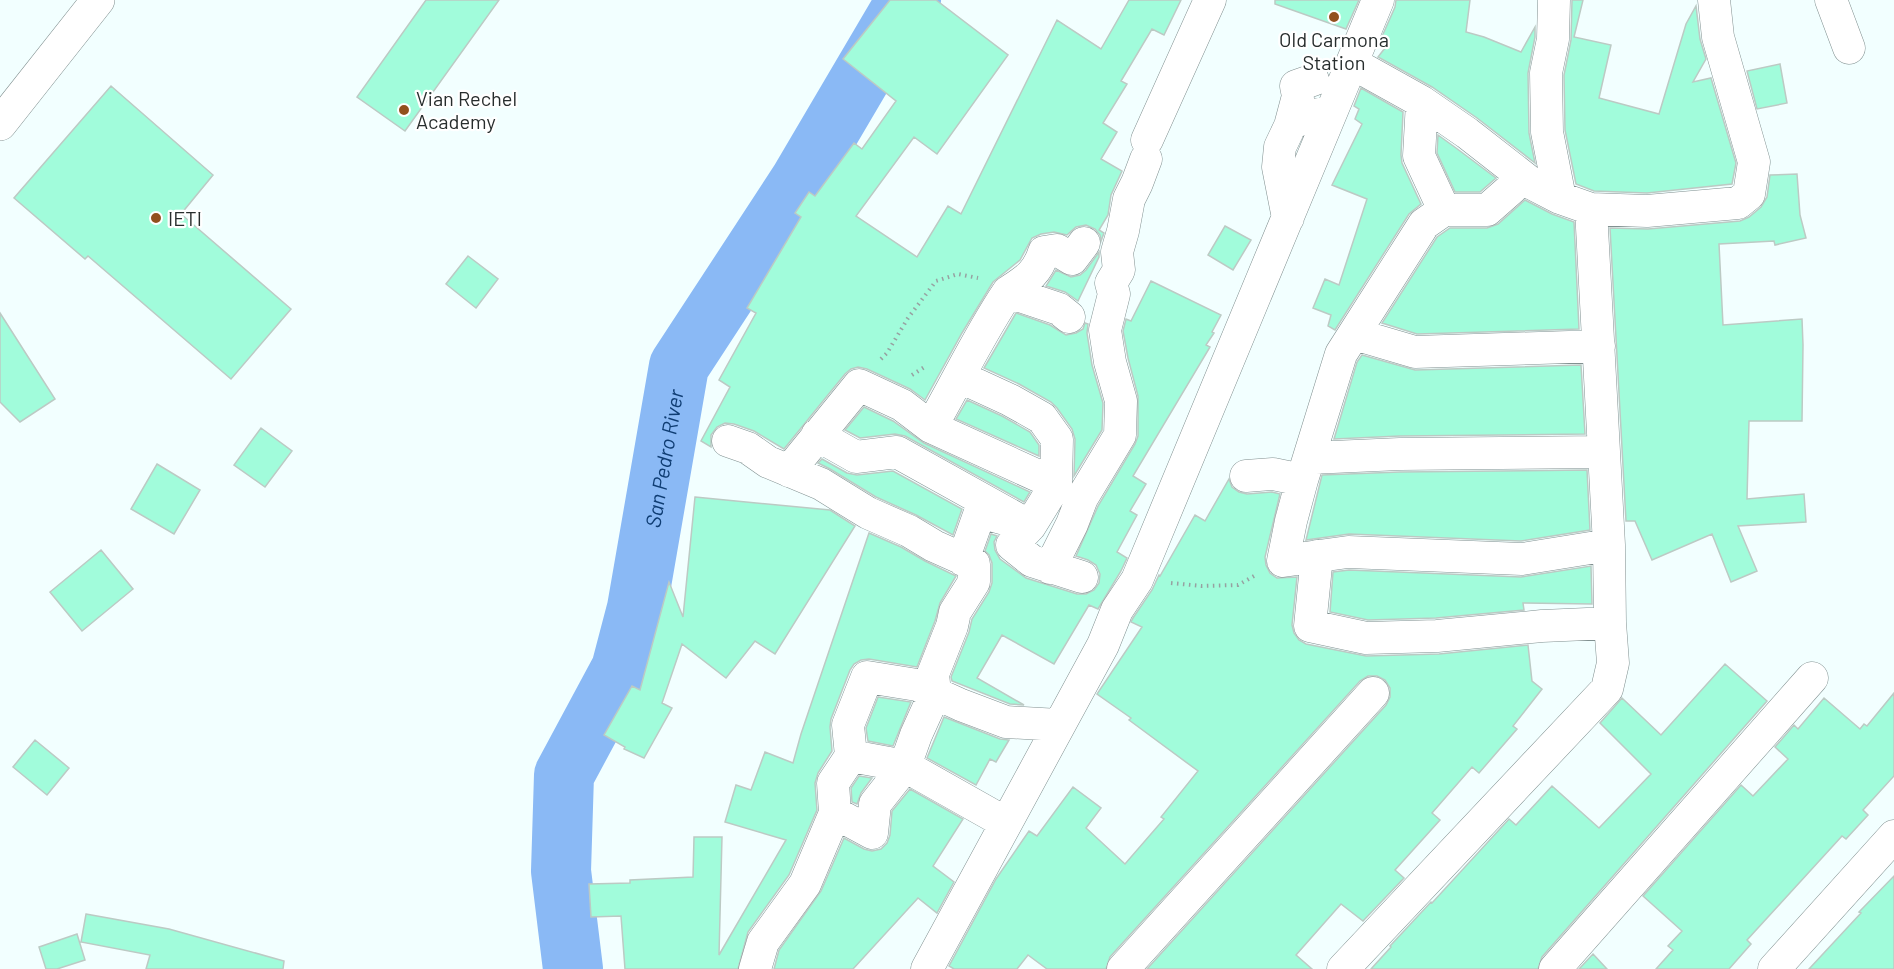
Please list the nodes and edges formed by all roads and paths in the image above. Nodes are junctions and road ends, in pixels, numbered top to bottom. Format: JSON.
{"nodes":[{"id":1,"x":98,"y":0,"type":"edge"},
{"id":2,"x":1210,"y":0,"type":"edge"},
{"id":3,"x":1378,"y":0,"type":"edge"},
{"id":4,"x":1554,"y":0,"type":"edge"},
{"id":5,"x":1714,"y":0,"type":"edge"},
{"id":6,"x":1831,"y":0,"type":"edge"},
{"id":7,"x":1849,"y":48,"type":"dead end"},
{"id":8,"x":1352,"y":63,"type":"junction"},
{"id":9,"x":1313,"y":80,"type":"dead end"},
{"id":10,"x":1422,"y":102,"type":"junction"},
{"id":11,"x":1331,"y":112,"type":"junction"},
{"id":12,"x":0,"y":124,"type":"edge"},
{"id":13,"x":1290,"y":126,"type":"junction"},
{"id":14,"x":1512,"y":188,"type":"dead end"},
{"id":15,"x":1560,"y":198,"type":"junction"},
{"id":16,"x":1592,"y":209,"type":"junction"},
{"id":17,"x":1444,"y":210,"type":"junction"},
{"id":18,"x":1288,"y":218,"type":"junction"},
{"id":19,"x":1084,"y":243,"type":"dead end"},
{"id":20,"x":975,"y":278,"type":"junction"},
{"id":21,"x":971,"y":286,"type":"dead end"},
{"id":22,"x":1008,"y":292,"type":"junction"},
{"id":23,"x":1069,"y":317,"type":"dead end"},
{"id":24,"x":1354,"y":334,"type":"junction"},
{"id":25,"x":1599,"y":346,"type":"junction"},
{"id":26,"x":930,"y":359,"type":"dead end"},
{"id":27,"x":960,"y":377,"type":"junction"},
{"id":28,"x":859,"y":385,"type":"junction"},
{"id":29,"x":889,"y":399,"type":"junction"},
{"id":30,"x":931,"y":427,"type":"junction"},
{"id":31,"x":817,"y":435,"type":"junction"},
{"id":32,"x":728,"y":441,"type":"dead end"},
{"id":33,"x":1604,"y":452,"type":"junction"},
{"id":34,"x":1306,"y":469,"type":"junction"},
{"id":35,"x":789,"y":471,"type":"junction"},
{"id":36,"x":1246,"y":476,"type":"dead end"},
{"id":37,"x":1056,"y":484,"type":"junction"},
{"id":38,"x":1030,"y":526,"type":"junction"},
{"id":39,"x":1609,"y":545,"type":"junction"},
{"id":40,"x":1317,"y":556,"type":"junction"},
{"id":41,"x":963,"y":560,"type":"junction"},
{"id":42,"x":1283,"y":561,"type":"junction"},
{"id":43,"x":1050,"y":568,"type":"junction"},
{"id":44,"x":1082,"y":578,"type":"dead end"},
{"id":45,"x":1137,"y":580,"type":"junction"},
{"id":46,"x":1610,"y":623,"type":"junction"},
{"id":47,"x":1812,"y":678,"type":"dead end"},
{"id":48,"x":935,"y":693,"type":"junction"},
{"id":49,"x":1373,"y":693,"type":"dead end"},
{"id":50,"x":1059,"y":725,"type":"junction"},
{"id":51,"x":850,"y":756,"type":"junction"},
{"id":52,"x":905,"y":766,"type":"junction"},
{"id":53,"x":835,"y":813,"type":"junction"},
{"id":54,"x":1006,"y":823,"type":"junction"},
{"id":55,"x":1894,"y":836,"type":"edge"},
{"id":56,"x":755,"y":969,"type":"edge"},
{"id":57,"x":927,"y":969,"type":"edge"},
{"id":58,"x":1123,"y":969,"type":"edge"},
{"id":59,"x":1343,"y":969,"type":"edge"},
{"id":60,"x":1555,"y":969,"type":"edge"},
{"id":61,"x":1774,"y":969,"type":"edge"}],
"edges":[{"from":1,"to":12,"type":"main road"},
{"from":2,"to":43,"type":"street"},
{"from":3,"to":8,"type":"street"},
{"from":4,"to":15,"type":"street"},
{"from":5,"to":16,"type":"street"},
{"from":6,"to":7,"type":"street"},
{"from":8,"to":10,"type":"street"},
{"from":8,"to":11,"type":"street"},
{"from":9,"to":13,"type":"street"},
{"from":10,"to":15,"type":"street"},
{"from":10,"to":17,"type":"street"},
{"from":11,"to":13,"type":"street"},
{"from":11,"to":18,"type":"street"},
{"from":13,"to":18,"type":"street"},
{"from":14,"to":17,"type":"street"},
{"from":15,"to":16,"type":"street"},
{"from":16,"to":25,"type":"street"},
{"from":17,"to":24,"type":"street"},
{"from":18,"to":45,"type":"street"},
{"from":19,"to":22,"type":"street"},
{"from":20,"to":21,"type":"path"},
{"from":20,"to":22,"type":"path"},
{"from":20,"to":28,"type":"path"},
{"from":22,"to":23,"type":"street"},
{"from":22,"to":27,"type":"street"},
{"from":24,"to":25,"type":"street"},
{"from":24,"to":34,"type":"street"},
{"from":25,"to":33,"type":"street"},
{"from":26,"to":29,"type":"path"},
{"from":27,"to":30,"type":"street"},
{"from":27,"to":37,"type":"street"},
{"from":28,"to":29,"type":"street"},
{"from":28,"to":31,"type":"street"},
{"from":29,"to":30,"type":"street"},
{"from":30,"to":37,"type":"street"},
{"from":31,"to":35,"type":"street"},
{"from":31,"to":38,"type":"street"},
{"from":32,"to":35,"type":"street"},
{"from":33,"to":34,"type":"street"},
{"from":33,"to":39,"type":"street"},
{"from":34,"to":36,"type":"street"},
{"from":34,"to":42,"type":"street"},
{"from":35,"to":41,"type":"street"},
{"from":37,"to":38,"type":"street"},
{"from":38,"to":41,"type":"street"},
{"from":38,"to":43,"type":"street"},
{"from":39,"to":40,"type":"street"},
{"from":39,"to":46,"type":"street"},
{"from":40,"to":42,"type":"street"},
{"from":40,"to":46,"type":"street"},
{"from":41,"to":48,"type":"street"},
{"from":42,"to":45,"type":"path"},
{"from":43,"to":44,"type":"street"},
{"from":45,"to":50,"type":"street"},
{"from":46,"to":59,"type":"street"},
{"from":47,"to":60,"type":"street"},
{"from":48,"to":50,"type":"street"},
{"from":48,"to":51,"type":"street"},
{"from":48,"to":52,"type":"street"},
{"from":49,"to":58,"type":"street"},
{"from":50,"to":54,"type":"street"},
{"from":51,"to":52,"type":"street"},
{"from":51,"to":53,"type":"street"},
{"from":52,"to":53,"type":"street"},
{"from":52,"to":54,"type":"street"},
{"from":53,"to":56,"type":"street"},
{"from":54,"to":57,"type":"street"},
{"from":55,"to":61,"type":"street"}]}
